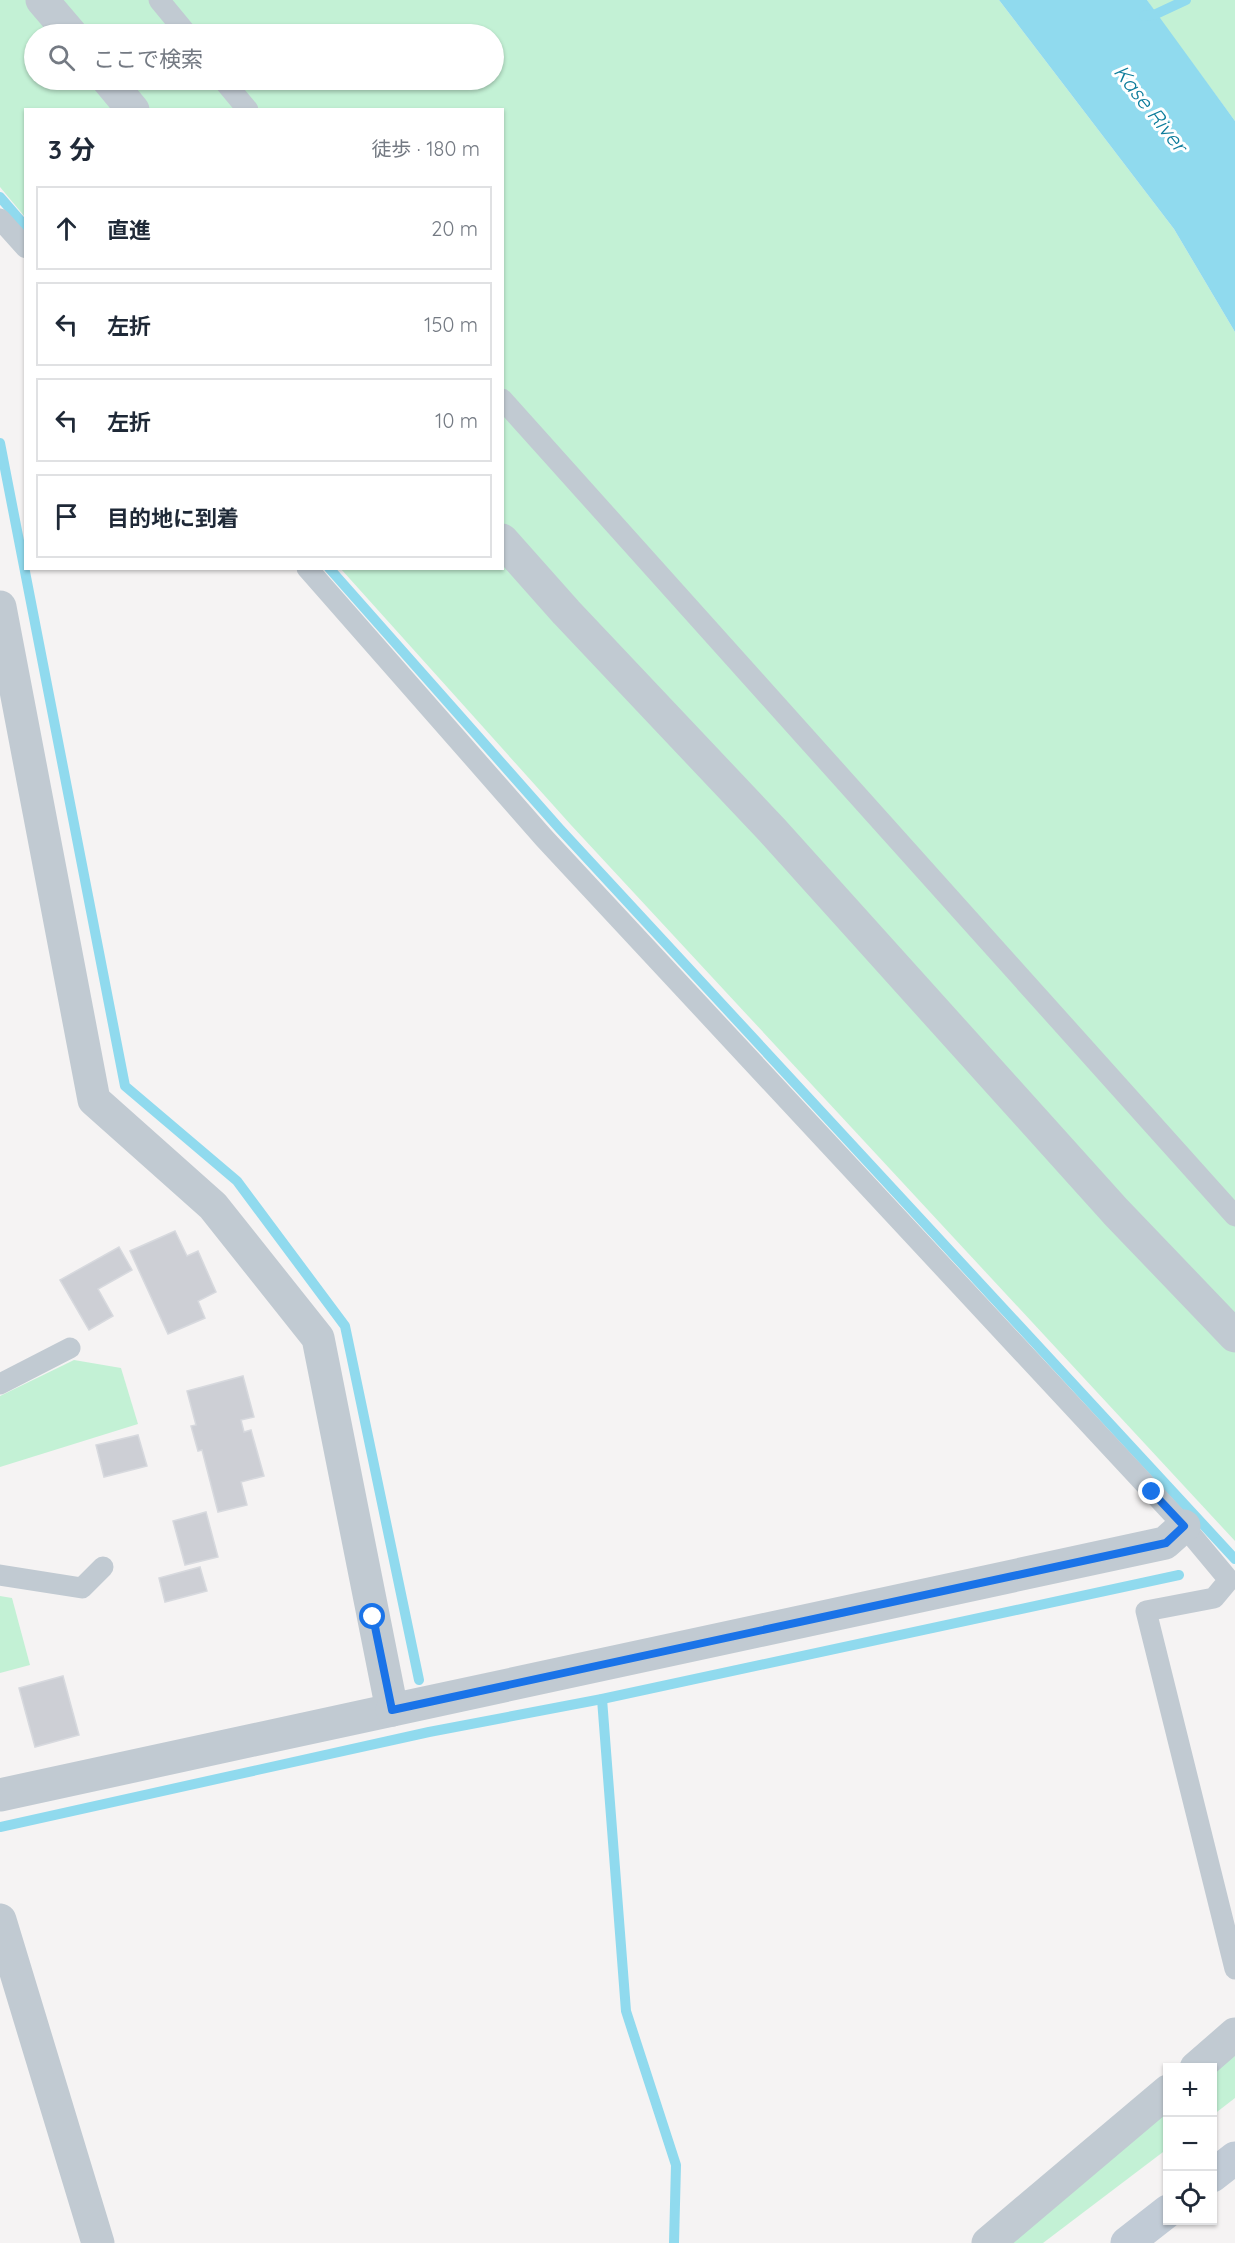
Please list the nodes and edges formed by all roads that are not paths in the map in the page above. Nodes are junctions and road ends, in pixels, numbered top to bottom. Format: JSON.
{"nodes":[{"id":1,"x":42,"y":0,"type":"edge"},
{"id":2,"x":159,"y":0,"type":"edge"},
{"id":3,"x":62,"y":24,"type":"edge"},
{"id":4,"x":179,"y":24,"type":"edge"},
{"id":5,"x":116,"y":90,"type":"edge"},
{"id":6,"x":232,"y":90,"type":"edge"},
{"id":7,"x":131,"y":108,"type":"edge"},
{"id":8,"x":246,"y":108,"type":"edge"},
{"id":9,"x":0,"y":219,"type":"edge"},
{"id":10,"x":24,"y":246,"type":"edge"},
{"id":11,"x":504,"y":401,"type":"edge"},
{"id":12,"x":504,"y":542,"type":"edge"},
{"id":13,"x":309,"y":570,"type":"edge"},
{"id":14,"x":0,"y":607,"type":"edge"},
{"id":15,"x":1235,"y":1215,"type":"edge"},
{"id":16,"x":1235,"y":1336,"type":"edge"},
{"id":17,"x":70,"y":1348,"type":"dead end"},
{"id":18,"x":0,"y":1384,"type":"edge"},
{"id":19,"x":1184,"y":1526,"type":"junction"},
{"id":20,"x":103,"y":1567,"type":"dead end"},
{"id":21,"x":0,"y":1575,"type":"edge"},
{"id":22,"x":392,"y":1710,"type":"junction"},
{"id":23,"x":0,"y":1795,"type":"edge"},
{"id":24,"x":0,"y":1920,"type":"edge"},
{"id":25,"x":1235,"y":1969,"type":"edge"},
{"id":26,"x":1235,"y":2034,"type":"edge"},
{"id":27,"x":1201,"y":2063,"type":"edge"},
{"id":28,"x":1163,"y":2094,"type":"edge"},
{"id":29,"x":1235,"y":2158,"type":"edge"},
{"id":30,"x":1217,"y":2172,"type":"edge"},
{"id":31,"x":1163,"y":2214,"type":"edge"},
{"id":32,"x":98,"y":2243,"type":"edge"},
{"id":33,"x":988,"y":2243,"type":"edge"},
{"id":34,"x":1127,"y":2243,"type":"edge"}],
"edges":[{"from":1,"to":3,"type":"street"},
{"from":2,"to":4,"type":"lane"},
{"from":5,"to":7,"type":"street"},
{"from":6,"to":8,"type":"lane"},
{"from":9,"to":10,"type":"lane"},
{"from":11,"to":15,"type":"lane"},
{"from":12,"to":16,"type":"street"},
{"from":13,"to":19,"type":"lane"},
{"from":14,"to":22,"type":"street"},
{"from":17,"to":18,"type":"lane"},
{"from":19,"to":22,"type":"street"},
{"from":19,"to":25,"type":"lane"},
{"from":20,"to":21,"type":"lane"},
{"from":22,"to":23,"type":"street"},
{"from":24,"to":32,"type":"street"},
{"from":26,"to":27,"type":"street"},
{"from":28,"to":33,"type":"street"},
{"from":29,"to":30,"type":"main road"},
{"from":31,"to":34,"type":"main road"}]}
